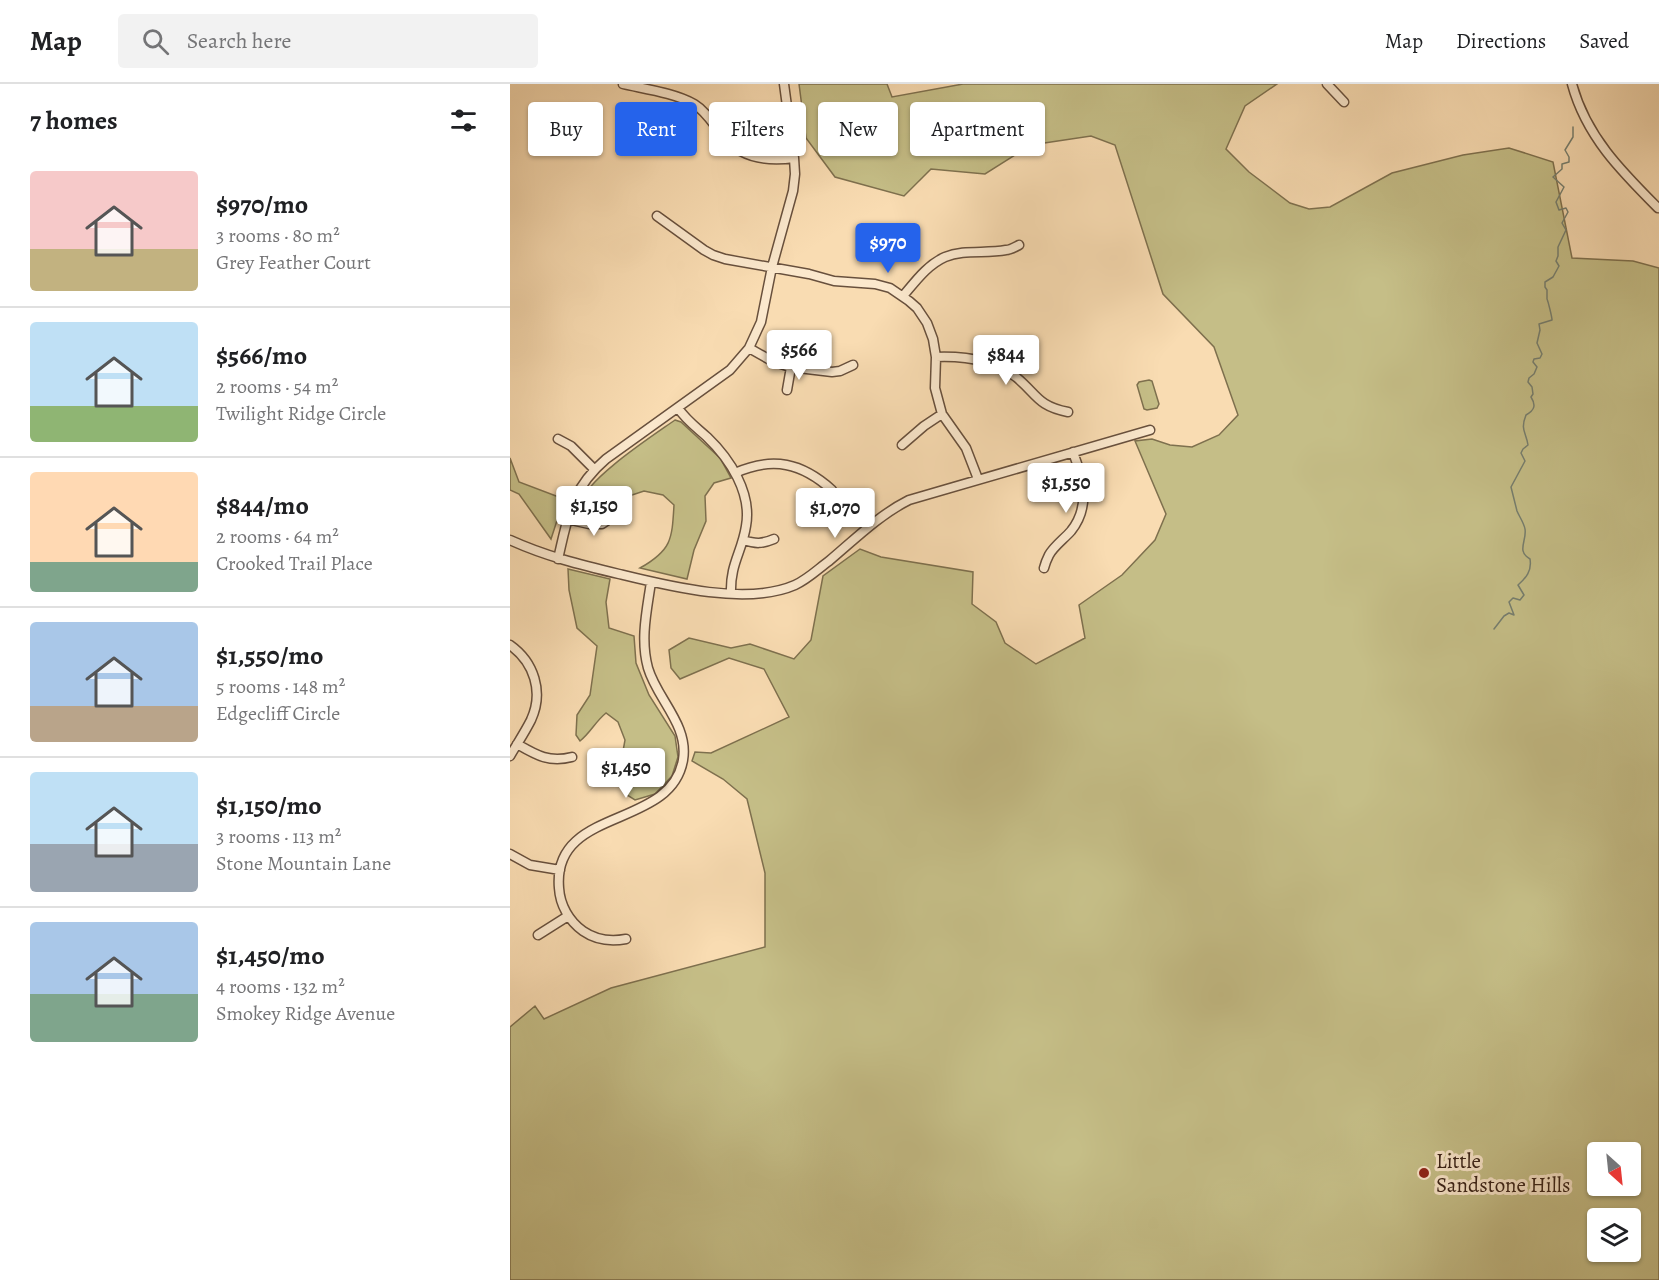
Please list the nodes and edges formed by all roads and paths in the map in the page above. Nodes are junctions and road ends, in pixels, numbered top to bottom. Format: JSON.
{"nodes":[{"id":1,"x":623,"y":84,"type":"edge"},
{"id":2,"x":784,"y":84,"type":"edge"},
{"id":3,"x":1327,"y":84,"type":"edge"},
{"id":4,"x":1572,"y":84,"type":"edge"},
{"id":5,"x":1344,"y":102,"type":"dead end"},
{"id":6,"x":794,"y":158,"type":"junction"},
{"id":7,"x":1658,"y":208,"type":"dead end"},
{"id":8,"x":657,"y":216,"type":"dead end"},
{"id":9,"x":1019,"y":246,"type":"dead end"},
{"id":10,"x":772,"y":267,"type":"junction"},
{"id":11,"x":903,"y":296,"type":"junction"},
{"id":12,"x":749,"y":348,"type":"junction"},
{"id":13,"x":936,"y":357,"type":"junction"},
{"id":14,"x":853,"y":365,"type":"dead end"},
{"id":15,"x":791,"y":367,"type":"junction"},
{"id":16,"x":787,"y":390,"type":"dead end"},
{"id":17,"x":678,"y":408,"type":"junction"},
{"id":18,"x":1068,"y":412,"type":"dead end"},
{"id":19,"x":942,"y":414,"type":"junction"},
{"id":20,"x":1150,"y":430,"type":"dead end"},
{"id":21,"x":558,"y":439,"type":"dead end"},
{"id":22,"x":902,"y":445,"type":"dead end"},
{"id":23,"x":1073,"y":452,"type":"junction"},
{"id":24,"x":594,"y":469,"type":"junction"},
{"id":25,"x":735,"y":473,"type":"junction"},
{"id":26,"x":978,"y":479,"type":"junction"},
{"id":27,"x":832,"y":490,"type":"dead end"},
{"id":28,"x":614,"y":516,"type":"dead end"},
{"id":29,"x":567,"y":519,"type":"junction"},
{"id":30,"x":774,"y":538,"type":"dead end"},
{"id":31,"x":510,"y":540,"type":"edge"},
{"id":32,"x":743,"y":540,"type":"junction"},
{"id":33,"x":558,"y":559,"type":"junction"},
{"id":34,"x":1044,"y":568,"type":"dead end"},
{"id":35,"x":651,"y":582,"type":"junction"},
{"id":36,"x":731,"y":593,"type":"junction"},
{"id":37,"x":510,"y":645,"type":"edge"},
{"id":38,"x":517,"y":744,"type":"junction"},
{"id":39,"x":510,"y":756,"type":"edge"},
{"id":40,"x":572,"y":757,"type":"dead end"},
{"id":41,"x":510,"y":854,"type":"edge"},
{"id":42,"x":560,"y":870,"type":"junction"},
{"id":43,"x":568,"y":916,"type":"junction"},
{"id":44,"x":538,"y":935,"type":"dead end"},
{"id":45,"x":626,"y":939,"type":"dead end"}],
"edges":[{"from":1,"to":6,"type":"street"},
{"from":2,"to":6,"type":"street"},
{"from":3,"to":5,"type":"street"},
{"from":4,"to":7,"type":"street"},
{"from":6,"to":10,"type":"street"},
{"from":8,"to":10,"type":"street"},
{"from":9,"to":11,"type":"street"},
{"from":10,"to":11,"type":"street"},
{"from":10,"to":12,"type":"street"},
{"from":11,"to":13,"type":"street"},
{"from":12,"to":15,"type":"street"},
{"from":12,"to":17,"type":"street"},
{"from":13,"to":18,"type":"street"},
{"from":13,"to":19,"type":"street"},
{"from":14,"to":15,"type":"street"},
{"from":15,"to":16,"type":"street"},
{"from":17,"to":24,"type":"street"},
{"from":17,"to":25,"type":"street"},
{"from":19,"to":22,"type":"street"},
{"from":19,"to":26,"type":"street"},
{"from":20,"to":23,"type":"street"},
{"from":21,"to":24,"type":"street"},
{"from":23,"to":26,"type":"street"},
{"from":23,"to":34,"type":"street"},
{"from":24,"to":29,"type":"street"},
{"from":25,"to":27,"type":"street"},
{"from":25,"to":32,"type":"street"},
{"from":26,"to":36,"type":"street"},
{"from":28,"to":29,"type":"street"},
{"from":29,"to":33,"type":"street"},
{"from":30,"to":32,"type":"street"},
{"from":31,"to":33,"type":"street"},
{"from":32,"to":36,"type":"street"},
{"from":33,"to":35,"type":"street"},
{"from":35,"to":36,"type":"street"},
{"from":35,"to":42,"type":"street"},
{"from":37,"to":38,"type":"street"},
{"from":38,"to":39,"type":"street"},
{"from":38,"to":40,"type":"street"},
{"from":41,"to":42,"type":"street"},
{"from":42,"to":43,"type":"street"},
{"from":43,"to":44,"type":"street"},
{"from":43,"to":45,"type":"street"}]}
